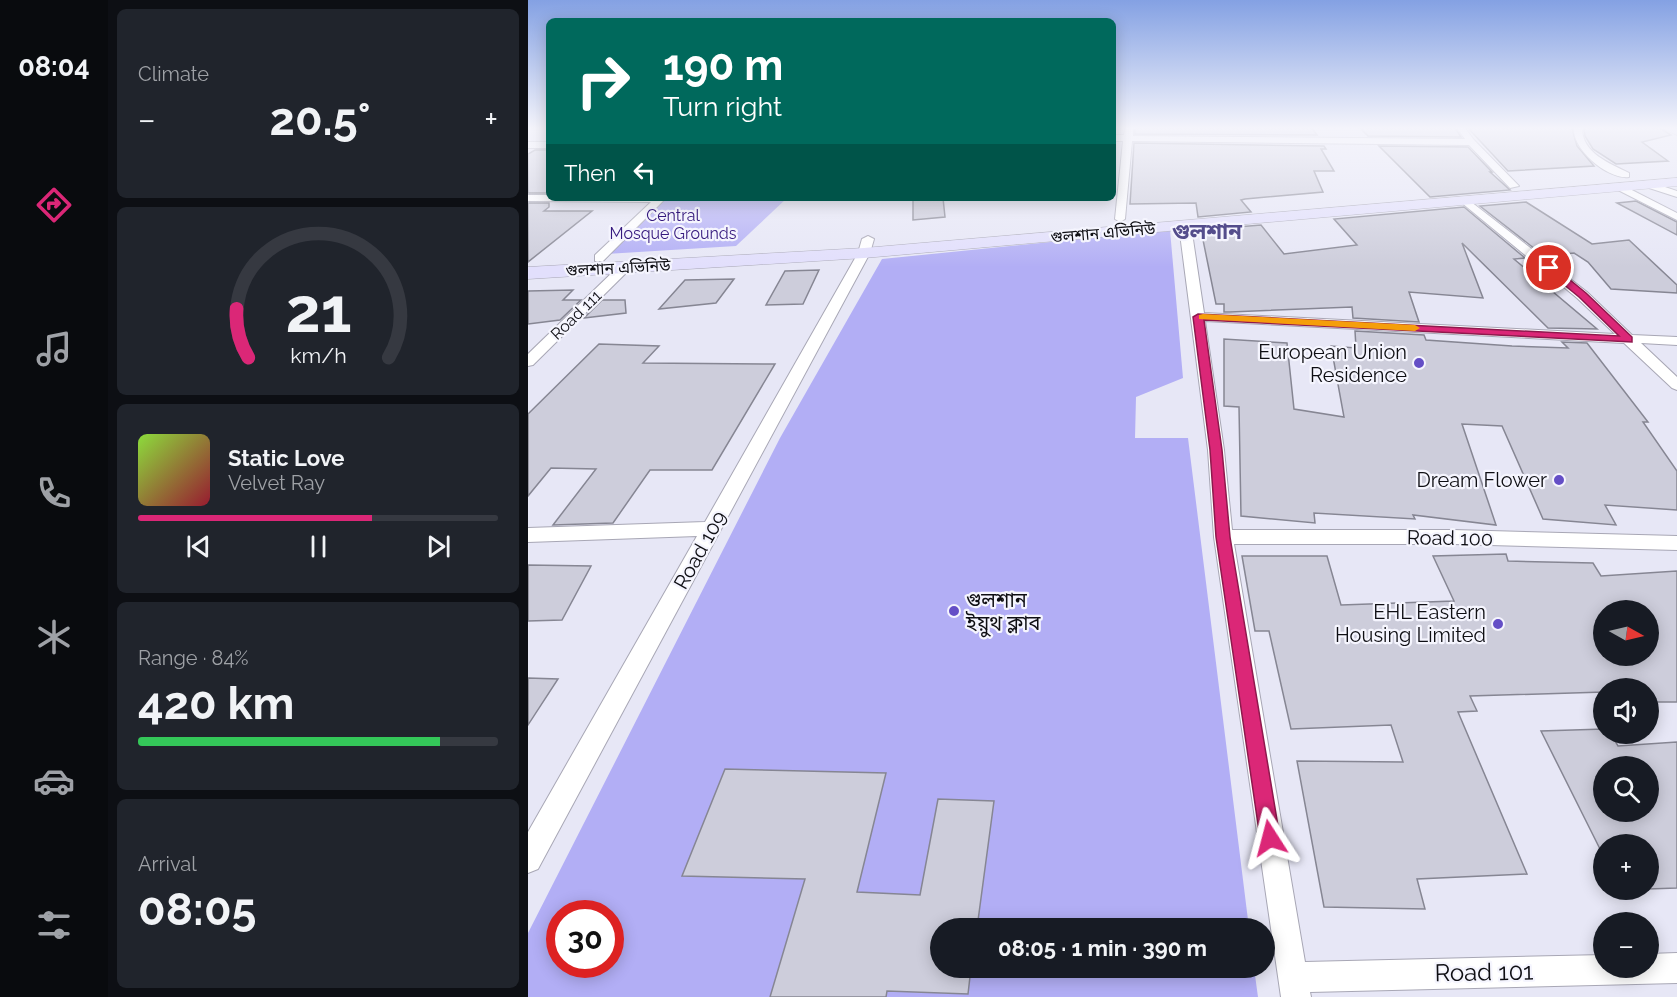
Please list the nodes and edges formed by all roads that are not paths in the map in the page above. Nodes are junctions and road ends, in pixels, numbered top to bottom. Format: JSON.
{"nodes":[{"id":1,"x":1124,"y":175,"type":"edge"},
{"id":2,"x":1503,"y":175,"type":"edge"},
{"id":3,"x":1615,"y":175,"type":"edge"},
{"id":4,"x":1657,"y":175,"type":"edge"},
{"id":5,"x":1624,"y":182,"type":"junction"},
{"id":6,"x":1677,"y":182,"type":"edge"},
{"id":7,"x":1650,"y":185,"type":"junction"},
{"id":8,"x":1514,"y":186,"type":"junction"},
{"id":9,"x":1677,"y":194,"type":"edge"},
{"id":10,"x":528,"y":198,"type":"edge"},
{"id":11,"x":546,"y":198,"type":"edge"},
{"id":12,"x":657,"y":201,"type":"edge"},
{"id":13,"x":1466,"y":201,"type":"junction"},
{"id":14,"x":1677,"y":217,"type":"edge"},
{"id":15,"x":1120,"y":219,"type":"junction"},
{"id":16,"x":1185,"y":226,"type":"junction"},
{"id":17,"x":866,"y":246,"type":"junction"},
{"id":18,"x":599,"y":258,"type":"junction"},
{"id":19,"x":528,"y":261,"type":"edge"},
{"id":20,"x":624,"y":268,"type":"junction"},
{"id":21,"x":528,"y":273,"type":"edge"},
{"id":22,"x":1198,"y":317,"type":"junction"},
{"id":23,"x":1628,"y":339,"type":"junction"},
{"id":24,"x":1677,"y":341,"type":"edge"},
{"id":25,"x":528,"y":361,"type":"edge"},
{"id":26,"x":1677,"y":385,"type":"edge"},
{"id":27,"x":711,"y":529,"type":"junction"},
{"id":28,"x":528,"y":534,"type":"edge"},
{"id":29,"x":1223,"y":537,"type":"junction"},
{"id":30,"x":1677,"y":543,"type":"edge"},
{"id":31,"x":528,"y":859,"type":"edge"},
{"id":32,"x":1677,"y":968,"type":"edge"},
{"id":33,"x":1294,"y":987,"type":"edge"}],
"edges":[{"from":1,"to":15,"type":"street"},
{"from":2,"to":8,"type":"street"},
{"from":3,"to":5,"type":"street"},
{"from":4,"to":5,"type":"main road","name":"গুলশান এভিনিউ"},
{"from":5,"to":7,"type":"main road","name":"গুলশান এভিনিউ"},
{"from":5,"to":8,"type":"main road","name":"গুলশান এভিনিউ"},
{"from":5,"to":13,"type":"main road","name":"গুলশান এভিনিউ"},
{"from":5,"to":14,"type":"street"},
{"from":6,"to":7,"type":"main road","name":"গুলশান এভিনিউ"},
{"from":7,"to":9,"type":"street"},
{"from":8,"to":15,"type":"main road","name":"গুলশান এভিনিউ"},
{"from":10,"to":11,"type":"street"},
{"from":12,"to":18,"type":"street"},
{"from":13,"to":16,"type":"main road","name":"গুলশান এভিনিউ"},
{"from":13,"to":23,"type":"street"},
{"from":15,"to":17,"type":"main road","name":"গুলশান এভিনিউ"},
{"from":16,"to":17,"type":"main road","name":"গুলশান এভিনিউ"},
{"from":16,"to":22,"type":"street"},
{"from":17,"to":18,"type":"main road","name":"গুলশান এভিনিউ"},
{"from":17,"to":20,"type":"main road","name":"গুলশান এভিনিউ"},
{"from":17,"to":27,"type":"street","name":"Road 109"},
{"from":18,"to":19,"type":"main road","name":"গুলশান এভিনিউ"},
{"from":20,"to":21,"type":"main road","name":"গুলশান এভিনিউ"},
{"from":20,"to":25,"type":"street","name":"Road 111"},
{"from":22,"to":23,"type":"street"},
{"from":22,"to":29,"type":"street"},
{"from":23,"to":24,"type":"street"},
{"from":23,"to":26,"type":"street"},
{"from":27,"to":28,"type":"street"},
{"from":27,"to":31,"type":"street","name":"Road 109"},
{"from":29,"to":30,"type":"street","name":"Road 100"},
{"from":29,"to":33,"type":"street"},
{"from":32,"to":33,"type":"street","name":"Road 101"}]}
